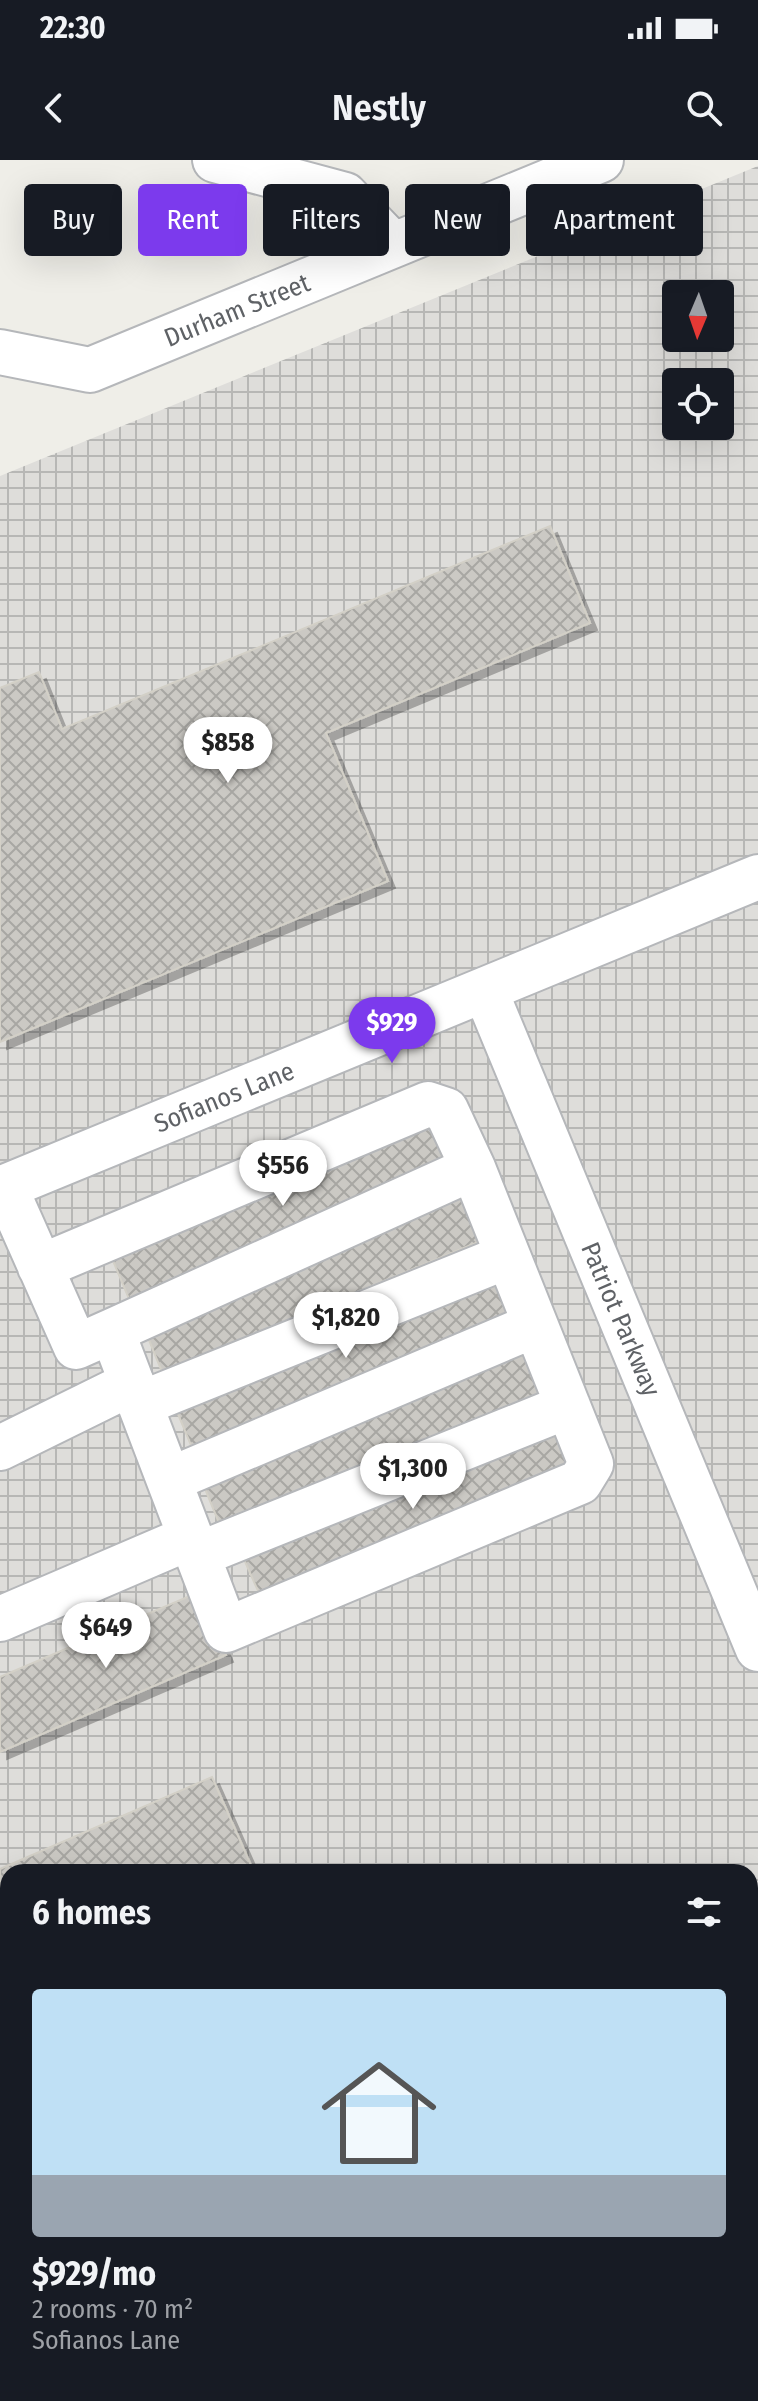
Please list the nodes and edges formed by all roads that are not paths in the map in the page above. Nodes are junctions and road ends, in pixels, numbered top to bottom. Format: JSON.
{"nodes":[{"id":1,"x":215,"y":160,"type":"edge"},
{"id":2,"x":601,"y":160,"type":"edge"},
{"id":3,"x":391,"y":243,"type":"junction"},
{"id":4,"x":0,"y":352,"type":"edge"},
{"id":5,"x":758,"y":877,"type":"edge"},
{"id":6,"x":485,"y":990,"type":"junction"},
{"id":7,"x":473,"y":1168,"type":"junction"},
{"id":8,"x":3,"y":1188,"type":"edge"},
{"id":9,"x":508,"y":1256,"type":"junction"},
{"id":10,"x":40,"y":1267,"type":"junction"},
{"id":11,"x":535,"y":1325,"type":"junction"},
{"id":12,"x":112,"y":1331,"type":"junction"},
{"id":13,"x":136,"y":1394,"type":"junction"},
{"id":14,"x":568,"y":1406,"type":"junction"},
{"id":15,"x":0,"y":1448,"type":"edge"},
{"id":16,"x":169,"y":1480,"type":"junction"},
{"id":17,"x":194,"y":1546,"type":"junction"},
{"id":18,"x":0,"y":1619,"type":"edge"},
{"id":19,"x":758,"y":1649,"type":"edge"}],
"edges":[{"from":1,"to":3,"type":"street"},
{"from":2,"to":3,"type":"street","name":"Durham Street"},
{"from":3,"to":4,"type":"street","name":"Durham Street"},
{"from":5,"to":6,"type":"street","name":"Sofianos Lane"},
{"from":6,"to":8,"type":"street","name":"Sofianos Lane"},
{"from":6,"to":19,"type":"street","name":"Patriot Parkway"},
{"from":7,"to":9,"type":"street"},
{"from":7,"to":10,"type":"street"},
{"from":7,"to":12,"type":"street"},
{"from":8,"to":10,"type":"street"},
{"from":9,"to":11,"type":"street"},
{"from":9,"to":13,"type":"street"},
{"from":10,"to":12,"type":"street"},
{"from":11,"to":14,"type":"street"},
{"from":11,"to":16,"type":"street"},
{"from":12,"to":13,"type":"street"},
{"from":13,"to":15,"type":"street"},
{"from":13,"to":16,"type":"street"},
{"from":14,"to":17,"type":"street"},
{"from":14,"to":17,"type":"street"},
{"from":16,"to":17,"type":"street"},
{"from":17,"to":18,"type":"street"}]}
